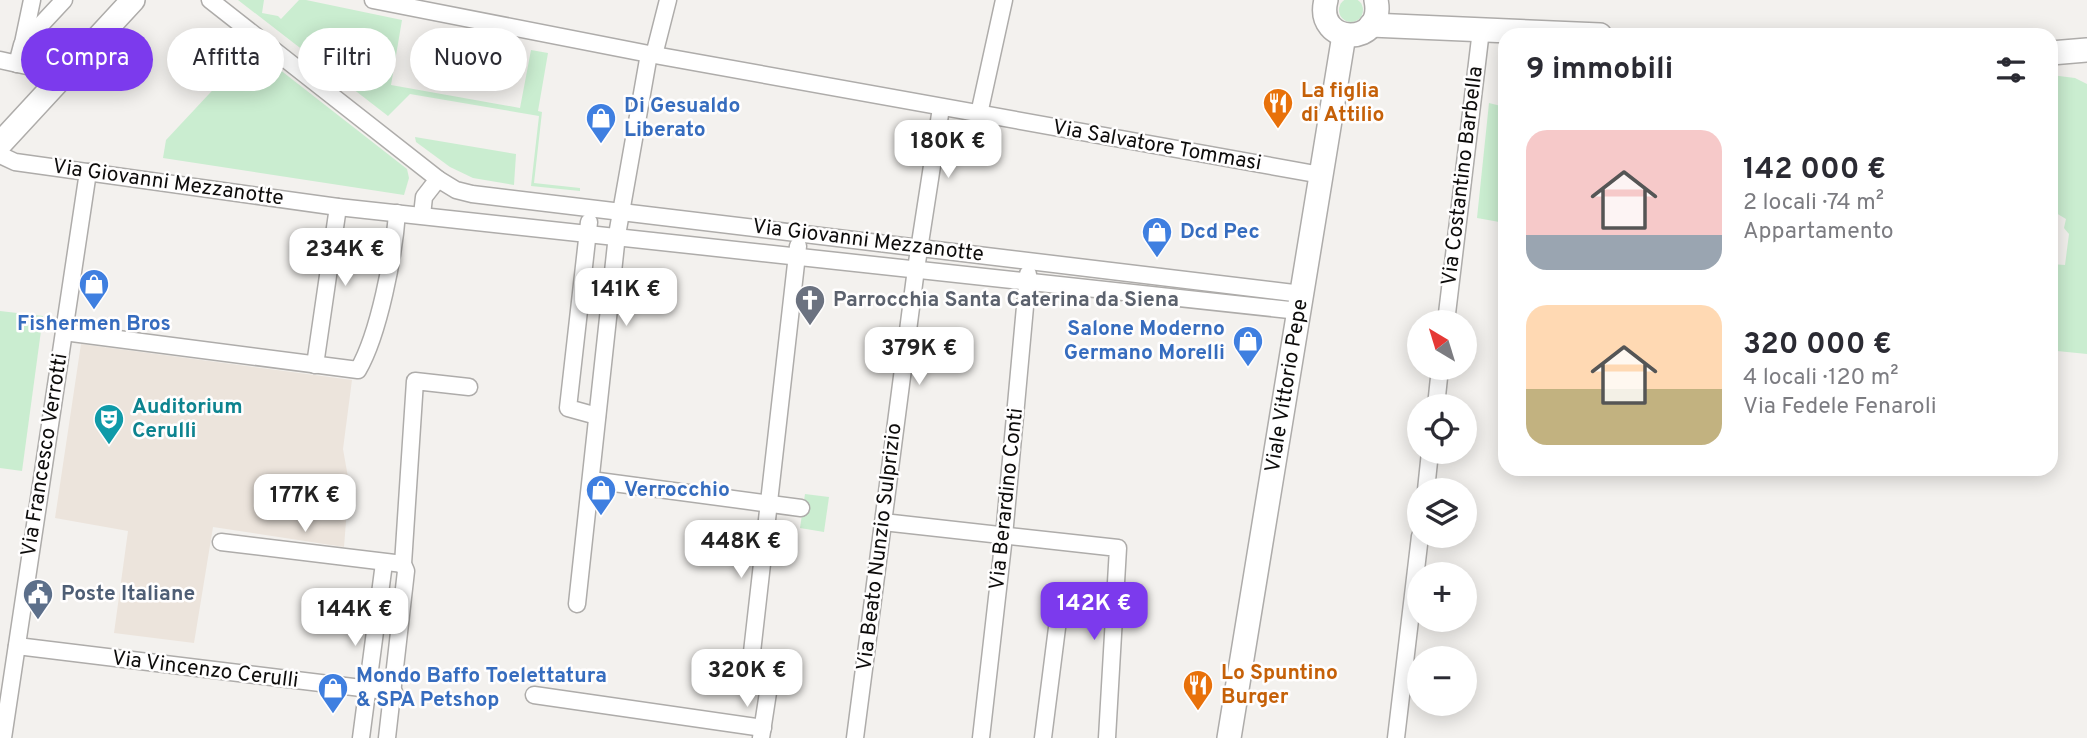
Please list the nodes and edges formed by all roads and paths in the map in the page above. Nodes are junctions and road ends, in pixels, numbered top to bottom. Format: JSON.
{"nodes":[{"id":1,"x":32,"y":0,"type":"edge"},
{"id":2,"x":64,"y":0,"type":"edge"},
{"id":3,"x":133,"y":0,"type":"edge"},
{"id":4,"x":211,"y":0,"type":"edge"},
{"id":5,"x":373,"y":0,"type":"edge"},
{"id":6,"x":668,"y":0,"type":"edge"},
{"id":7,"x":1004,"y":0,"type":"edge"},
{"id":8,"x":1376,"y":0,"type":"edge"},
{"id":9,"x":1321,"y":1,"type":"edge"},
{"id":10,"x":1371,"y":25,"type":"junction"},
{"id":11,"x":26,"y":28,"type":"edge"},
{"id":12,"x":38,"y":28,"type":"edge"},
{"id":13,"x":107,"y":28,"type":"edge"},
{"id":14,"x":1481,"y":30,"type":"junction"},
{"id":15,"x":1498,"y":31,"type":"edge"},
{"id":16,"x":1344,"y":35,"type":"junction"},
{"id":17,"x":21,"y":49,"type":"edge"},
{"id":18,"x":2087,"y":50,"type":"edge"},
{"id":19,"x":2058,"y":52,"type":"edge"},
{"id":20,"x":652,"y":54,"type":"junction"},
{"id":21,"x":0,"y":60,"type":"edge"},
{"id":22,"x":17,"y":64,"type":"junction"},
{"id":23,"x":21,"y":65,"type":"edge"},
{"id":24,"x":49,"y":91,"type":"edge"},
{"id":25,"x":941,"y":108,"type":"junction"},
{"id":26,"x":979,"y":114,"type":"junction"},
{"id":27,"x":0,"y":144,"type":"edge"},
{"id":28,"x":0,"y":155,"type":"edge"},
{"id":29,"x":88,"y":172,"type":"junction"},
{"id":30,"x":1321,"y":175,"type":"junction"},
{"id":31,"x":438,"y":179,"type":"junction"},
{"id":32,"x":338,"y":206,"type":"junction"},
{"id":33,"x":591,"y":209,"type":"junction"},
{"id":34,"x":621,"y":212,"type":"junction"},
{"id":35,"x":397,"y":213,"type":"junction"},
{"id":36,"x":422,"y":215,"type":"junction"},
{"id":37,"x":587,"y":232,"type":"junction"},
{"id":38,"x":800,"y":233,"type":"junction"},
{"id":39,"x":617,"y":235,"type":"junction"},
{"id":40,"x":919,"y":247,"type":"junction"},
{"id":41,"x":797,"y":255,"type":"junction"},
{"id":42,"x":1030,"y":260,"type":"junction"},
{"id":43,"x":916,"y":269,"type":"junction"},
{"id":44,"x":1027,"y":282,"type":"junction"},
{"id":45,"x":1300,"y":302,"type":"junction"},
{"id":46,"x":1447,"y":310,"type":"edge"},
{"id":47,"x":64,"y":332,"type":"junction"},
{"id":48,"x":315,"y":365,"type":"junction"},
{"id":49,"x":469,"y":387,"type":"dead end"},
{"id":50,"x":597,"y":416,"type":"junction"},
{"id":51,"x":591,"y":480,"type":"junction"},
{"id":52,"x":769,"y":504,"type":"junction"},
{"id":53,"x":801,"y":508,"type":"dead end"},
{"id":54,"x":883,"y":522,"type":"junction"},
{"id":55,"x":1004,"y":536,"type":"junction"},
{"id":56,"x":221,"y":541,"type":"dead end"},
{"id":57,"x":1419,"y":548,"type":"edge"},
{"id":58,"x":384,"y":562,"type":"junction"},
{"id":59,"x":402,"y":564,"type":"junction"},
{"id":60,"x":578,"y":604,"type":"dead end"},
{"id":61,"x":1058,"y":620,"type":"dead end"},
{"id":62,"x":17,"y":646,"type":"junction"},
{"id":63,"x":368,"y":690,"type":"junction"},
{"id":64,"x":394,"y":692,"type":"junction"},
{"id":65,"x":534,"y":695,"type":"dead end"},
{"id":66,"x":762,"y":733,"type":"edge"},
{"id":67,"x":3,"y":738,"type":"edge"},
{"id":68,"x":361,"y":738,"type":"edge"},
{"id":69,"x":387,"y":738,"type":"edge"},
{"id":70,"x":855,"y":738,"type":"edge"},
{"id":71,"x":981,"y":738,"type":"edge"},
{"id":72,"x":1043,"y":738,"type":"edge"},
{"id":73,"x":1107,"y":738,"type":"edge"},
{"id":74,"x":1229,"y":738,"type":"edge"},
{"id":75,"x":1396,"y":738,"type":"edge"}],
"edges":[{"from":1,"to":11,"type":"street"},
{"from":2,"to":12,"type":"street"},
{"from":3,"to":13,"type":"street"},
{"from":4,"to":31,"type":"street","name":"Via Giovanni Mezzanotte"},
{"from":5,"to":20,"type":"street","name":"Via Salvatore Tommasi"},
{"from":6,"to":20,"type":"street"},
{"from":7,"to":26,"type":"street"},
{"from":8,"to":10,"type":"street"},
{"from":9,"to":16,"type":"street"},
{"from":10,"to":14,"type":"street"},
{"from":10,"to":16,"type":"street"},
{"from":14,"to":15,"type":"street"},
{"from":14,"to":46,"type":"street","name":"Via Costantino Barbella"},
{"from":16,"to":30,"type":"street","name":"Viale Vittorio Pepe"},
{"from":17,"to":22,"type":"street"},
{"from":18,"to":19,"type":"street"},
{"from":20,"to":25,"type":"street","name":"Via Salvatore Tommasi"},
{"from":20,"to":34,"type":"street"},
{"from":21,"to":22,"type":"street"},
{"from":22,"to":23,"type":"street"},
{"from":24,"to":27,"type":"street"},
{"from":25,"to":26,"type":"street","name":"Via Salvatore Tommasi"},
{"from":25,"to":40,"type":"street","name":"Via Beato Nunzio Sulprizio"},
{"from":26,"to":30,"type":"street","name":"Via Salvatore Tommasi"},
{"from":28,"to":29,"type":"street","name":"Via Giovanni Mezzanotte"},
{"from":29,"to":32,"type":"street","name":"Via Giovanni Mezzanotte"},
{"from":29,"to":47,"type":"street","name":"Via Francesco Verrotti"},
{"from":30,"to":45,"type":"street","name":"Viale Vittorio Pepe"},
{"from":31,"to":33,"type":"street","name":"Via Giovanni Mezzanotte"},
{"from":31,"to":36,"type":"street"},
{"from":32,"to":35,"type":"street","name":"Via Giovanni Mezzanotte"},
{"from":32,"to":48,"type":"street"},
{"from":33,"to":34,"type":"street","name":"Via Giovanni Mezzanotte"},
{"from":33,"to":37,"type":"street"},
{"from":34,"to":38,"type":"street","name":"Via Giovanni Mezzanotte"},
{"from":34,"to":39,"type":"street"},
{"from":35,"to":36,"type":"street","name":"Via Giovanni Mezzanotte"},
{"from":35,"to":48,"type":"street"},
{"from":36,"to":37,"type":"street","name":"Via Giovanni Mezzanotte"},
{"from":37,"to":39,"type":"street","name":"Via Giovanni Mezzanotte"},
{"from":37,"to":50,"type":"street"},
{"from":38,"to":40,"type":"street","name":"Via Giovanni Mezzanotte"},
{"from":38,"to":41,"type":"street"},
{"from":39,"to":41,"type":"street","name":"Via Giovanni Mezzanotte"},
{"from":39,"to":50,"type":"street"},
{"from":40,"to":42,"type":"street","name":"Via Giovanni Mezzanotte"},
{"from":40,"to":43,"type":"street","name":"Via Beato Nunzio Sulprizio"},
{"from":41,"to":43,"type":"street","name":"Via Giovanni Mezzanotte"},
{"from":41,"to":52,"type":"street"},
{"from":42,"to":44,"type":"street","name":"Via Berardino Conti"},
{"from":42,"to":45,"type":"street","name":"Via Giovanni Mezzanotte"},
{"from":43,"to":44,"type":"street","name":"Via Giovanni Mezzanotte"},
{"from":43,"to":54,"type":"street","name":"Via Beato Nunzio Sulprizio"},
{"from":44,"to":45,"type":"street","name":"Via Giovanni Mezzanotte"},
{"from":44,"to":55,"type":"street","name":"Via Berardino Conti"},
{"from":45,"to":74,"type":"street","name":"Viale Vittorio Pepe"},
{"from":47,"to":48,"type":"street"},
{"from":47,"to":62,"type":"street","name":"Via Francesco Verrotti"},
{"from":49,"to":59,"type":"street"},
{"from":50,"to":51,"type":"street"},
{"from":51,"to":52,"type":"street"},
{"from":51,"to":60,"type":"street"},
{"from":52,"to":53,"type":"street"},
{"from":52,"to":66,"type":"street"},
{"from":54,"to":55,"type":"street"},
{"from":54,"to":70,"type":"street","name":"Via Beato Nunzio Sulprizio"},
{"from":55,"to":71,"type":"street","name":"Via Berardino Conti"},
{"from":55,"to":73,"type":"street"},
{"from":56,"to":58,"type":"street"},
{"from":57,"to":75,"type":"street"},
{"from":58,"to":59,"type":"street"},
{"from":58,"to":63,"type":"street"},
{"from":59,"to":64,"type":"street"},
{"from":61,"to":72,"type":"street"},
{"from":62,"to":63,"type":"street","name":"Via Vincenzo Cerulli"},
{"from":62,"to":67,"type":"street","name":"Via Francesco Verrotti"},
{"from":63,"to":64,"type":"street","name":"Via Vincenzo Cerulli"},
{"from":63,"to":68,"type":"street"},
{"from":64,"to":69,"type":"street"},
{"from":65,"to":66,"type":"street"}]}
